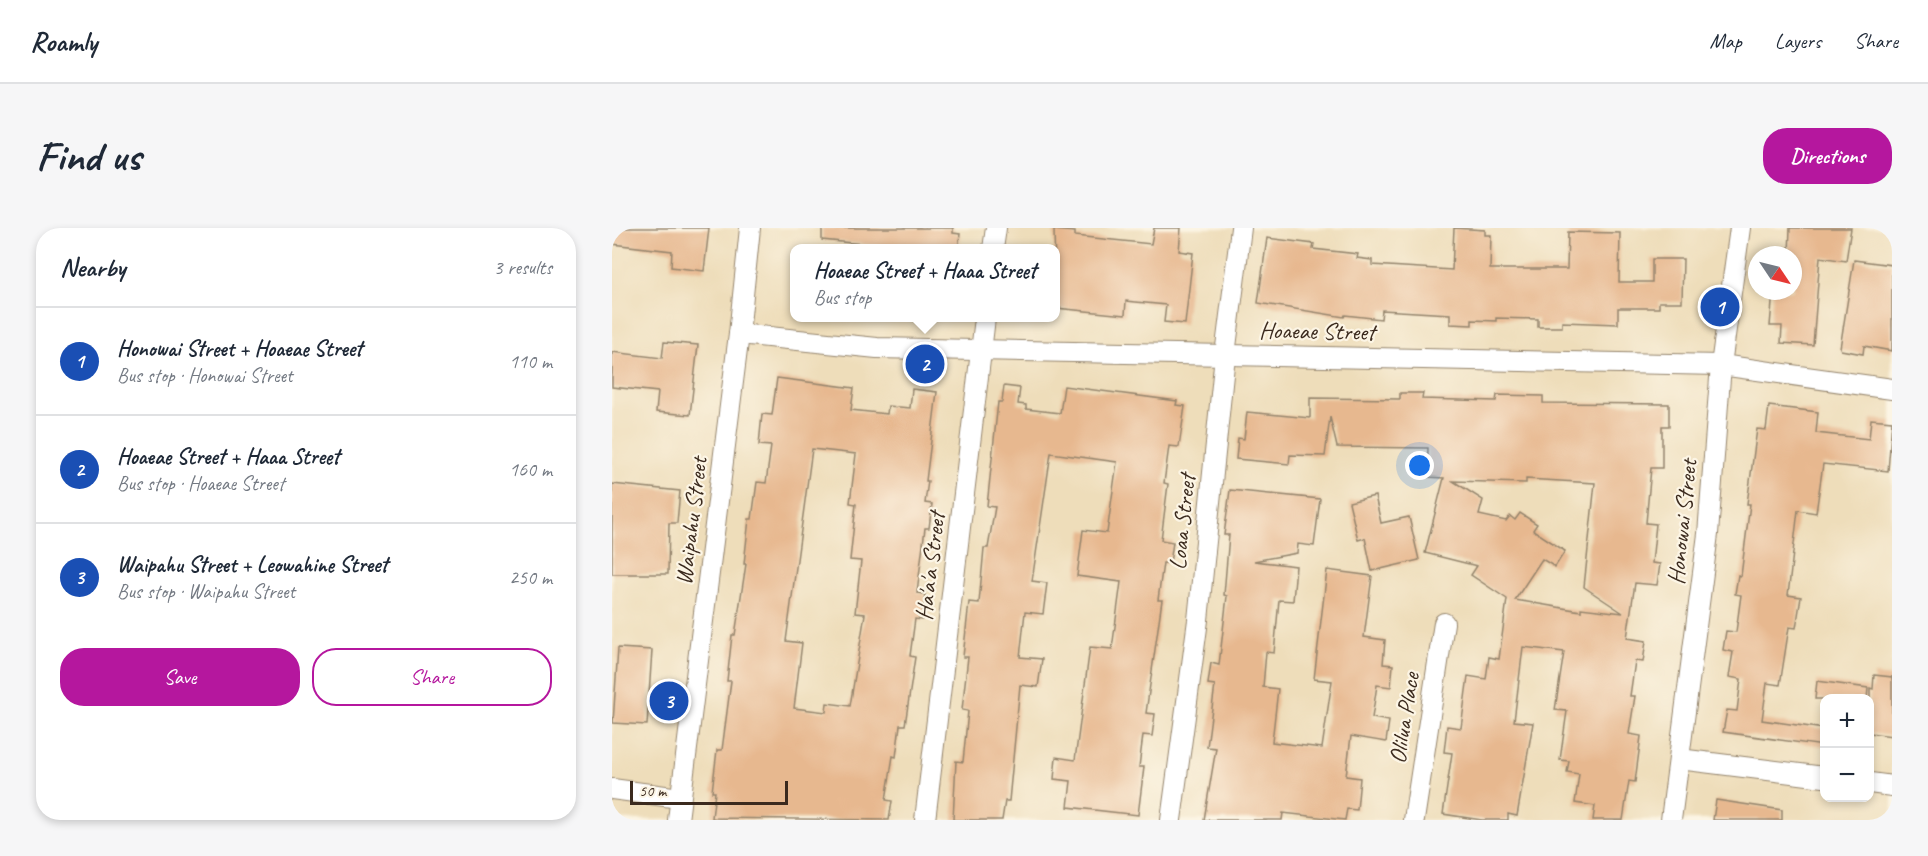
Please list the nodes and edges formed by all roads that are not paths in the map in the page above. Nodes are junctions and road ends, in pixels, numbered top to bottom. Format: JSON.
{"nodes":[{"id":1,"x":750,"y":228,"type":"edge"},
{"id":2,"x":996,"y":228,"type":"edge"},
{"id":3,"x":1241,"y":228,"type":"edge"},
{"id":4,"x":1740,"y":228,"type":"edge"},
{"id":5,"x":994,"y":244,"type":"edge"},
{"id":6,"x":985,"y":322,"type":"edge"},
{"id":7,"x":739,"y":334,"type":"junction"},
{"id":8,"x":982,"y":349,"type":"junction"},
{"id":9,"x":1225,"y":355,"type":"junction"},
{"id":10,"x":1721,"y":365,"type":"junction"},
{"id":11,"x":1892,"y":388,"type":"edge"},
{"id":12,"x":1444,"y":623,"type":"dead end"},
{"id":13,"x":1680,"y":759,"type":"junction"},
{"id":14,"x":1820,"y":776,"type":"edge"},
{"id":15,"x":1874,"y":784,"type":"edge"},
{"id":16,"x":1892,"y":786,"type":"edge"},
{"id":17,"x":612,"y":789,"type":"edge"},
{"id":18,"x":680,"y":798,"type":"junction"},
{"id":19,"x":678,"y":820,"type":"edge"},
{"id":20,"x":925,"y":820,"type":"edge"},
{"id":21,"x":1171,"y":820,"type":"edge"},
{"id":22,"x":1414,"y":820,"type":"edge"},
{"id":23,"x":1671,"y":820,"type":"edge"}],
"edges":[{"from":1,"to":7,"type":"street","name":"Waipahu Street"},
{"from":2,"to":5,"type":"street"},
{"from":3,"to":9,"type":"street","name":"Loaa Street"},
{"from":4,"to":10,"type":"street","name":"Honowai Street"},
{"from":6,"to":8,"type":"street","name":"Ha'a'a Street"},
{"from":7,"to":8,"type":"street","name":"Hoaeae Street"},
{"from":7,"to":18,"type":"street","name":"Waipahu Street"},
{"from":8,"to":9,"type":"street","name":"Hoaeae Street"},
{"from":8,"to":20,"type":"street","name":"Ha'a'a Street"},
{"from":9,"to":10,"type":"street","name":"Hoaeae Street"},
{"from":9,"to":21,"type":"street","name":"Loaa Street"},
{"from":10,"to":11,"type":"street","name":"Hoaeae Street"},
{"from":10,"to":13,"type":"street","name":"Honowai Street"},
{"from":12,"to":22,"type":"street","name":"Olilua Place"},
{"from":13,"to":14,"type":"street"},
{"from":13,"to":23,"type":"street","name":"Honowai Street"},
{"from":15,"to":16,"type":"street"},
{"from":17,"to":18,"type":"street"},
{"from":18,"to":19,"type":"street","name":"Waipahu Street"}]}
